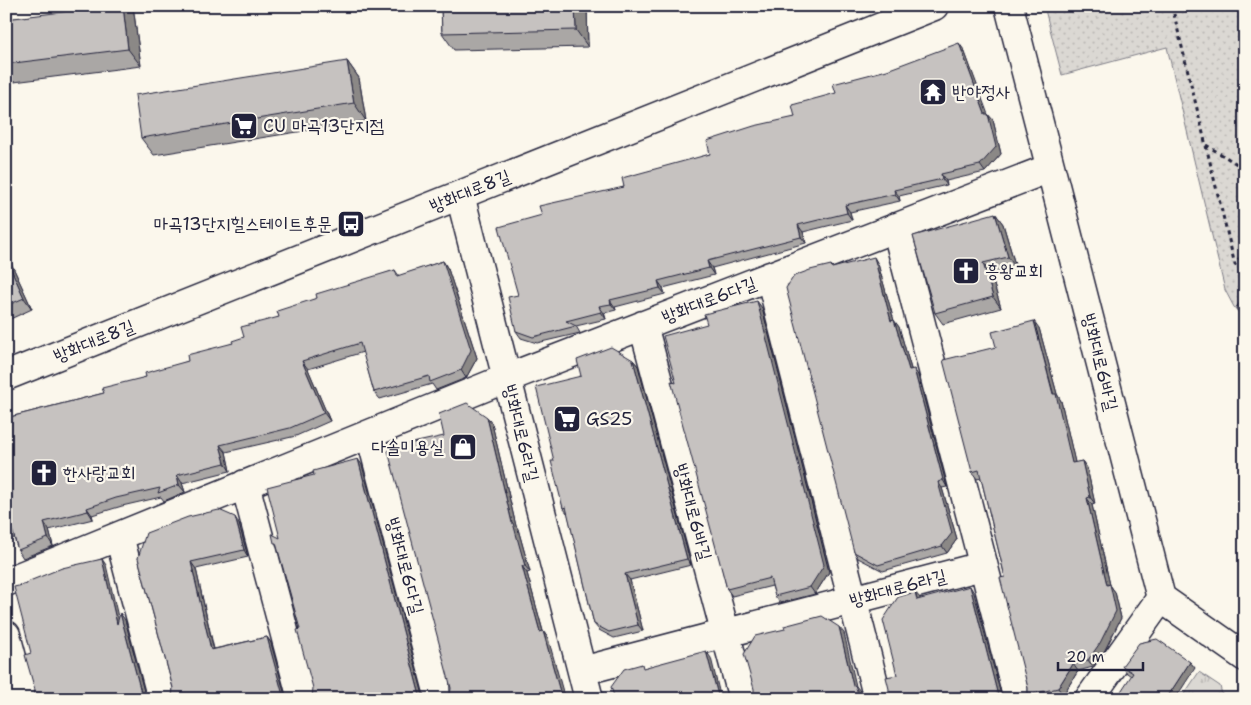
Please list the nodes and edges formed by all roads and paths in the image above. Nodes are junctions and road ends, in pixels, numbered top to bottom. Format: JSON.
{"nodes":[{"id":1,"x":934,"y":6,"type":"edge"},
{"id":2,"x":1008,"y":6,"type":"edge"},
{"id":3,"x":1172,"y":6,"type":"edge"},
{"id":4,"x":1206,"y":144,"type":"junction"},
{"id":5,"x":1245,"y":158,"type":"edge"},
{"id":6,"x":1239,"y":166,"type":"junction"},
{"id":7,"x":1050,"y":168,"type":"junction"},
{"id":8,"x":1245,"y":170,"type":"edge"},
{"id":9,"x":460,"y":195,"type":"junction"},
{"id":10,"x":896,"y":228,"type":"junction"},
{"id":11,"x":1245,"y":251,"type":"edge"},
{"id":12,"x":770,"y":276,"type":"junction"},
{"id":13,"x":643,"y":325,"type":"junction"},
{"id":14,"x":6,"y":376,"type":"edge"},
{"id":15,"x":507,"y":378,"type":"junction"},
{"id":16,"x":370,"y":434,"type":"junction"},
{"id":17,"x":245,"y":484,"type":"junction"},
{"id":18,"x":119,"y":536,"type":"junction"},
{"id":19,"x":982,"y":566,"type":"junction"},
{"id":20,"x":6,"y":582,"type":"edge"},
{"id":21,"x":1161,"y":598,"type":"junction"},
{"id":22,"x":853,"y":600,"type":"junction"},
{"id":23,"x":725,"y":634,"type":"junction"},
{"id":24,"x":6,"y":635,"type":"edge"},
{"id":25,"x":1245,"y":657,"type":"edge"},
{"id":26,"x":582,"y":671,"type":"junction"},
{"id":27,"x":23,"y":699,"type":"edge"},
{"id":28,"x":162,"y":699,"type":"edge"},
{"id":29,"x":302,"y":699,"type":"edge"},
{"id":30,"x":440,"y":699,"type":"edge"},
{"id":31,"x":589,"y":699,"type":"edge"},
{"id":32,"x":743,"y":699,"type":"edge"},
{"id":33,"x":878,"y":699,"type":"edge"},
{"id":34,"x":1018,"y":699,"type":"edge"},
{"id":35,"x":1089,"y":699,"type":"edge"}],
"edges":[{"from":1,"to":9,"type":"street","name":"방화대로8길"},
{"from":2,"to":7,"type":"street","name":"방화대로6바길"},
{"from":3,"to":4,"type":"path"},
{"from":4,"to":6,"type":"path"},
{"from":4,"to":11,"type":"path"},
{"from":5,"to":6,"type":"path"},
{"from":6,"to":8,"type":"path"},
{"from":7,"to":10,"type":"street","name":"방화대로6다길"},
{"from":7,"to":21,"type":"street","name":"방화대로6바길"},
{"from":9,"to":14,"type":"street","name":"방화대로8길"},
{"from":9,"to":15,"type":"street","name":"방화대로6라길"},
{"from":10,"to":12,"type":"street","name":"방화대로6다길"},
{"from":10,"to":19,"type":"street"},
{"from":12,"to":13,"type":"street","name":"방화대로6다길"},
{"from":12,"to":22,"type":"street"},
{"from":13,"to":15,"type":"street","name":"방화대로6다길"},
{"from":13,"to":23,"type":"street","name":"방화대로6바길"},
{"from":15,"to":16,"type":"street","name":"방화대로6다길"},
{"from":15,"to":26,"type":"street","name":"방화대로6라길"},
{"from":16,"to":17,"type":"street","name":"방화대로6다길"},
{"from":16,"to":30,"type":"street","name":"방화대로6다길"},
{"from":17,"to":18,"type":"street","name":"방화대로6다길"},
{"from":17,"to":29,"type":"street"},
{"from":18,"to":20,"type":"street","name":"방화대로6다길"},
{"from":18,"to":28,"type":"street"},
{"from":19,"to":22,"type":"street","name":"방화대로6라길"},
{"from":19,"to":34,"type":"street"},
{"from":21,"to":25,"type":"street"},
{"from":21,"to":35,"type":"street"},
{"from":22,"to":23,"type":"street","name":"방화대로6라길"},
{"from":22,"to":33,"type":"street"},
{"from":23,"to":26,"type":"street","name":"방화대로6라길"},
{"from":23,"to":32,"type":"street","name":"방화대로6바길"},
{"from":24,"to":27,"type":"street"},
{"from":26,"to":31,"type":"street","name":"방화대로6라길"}]}
